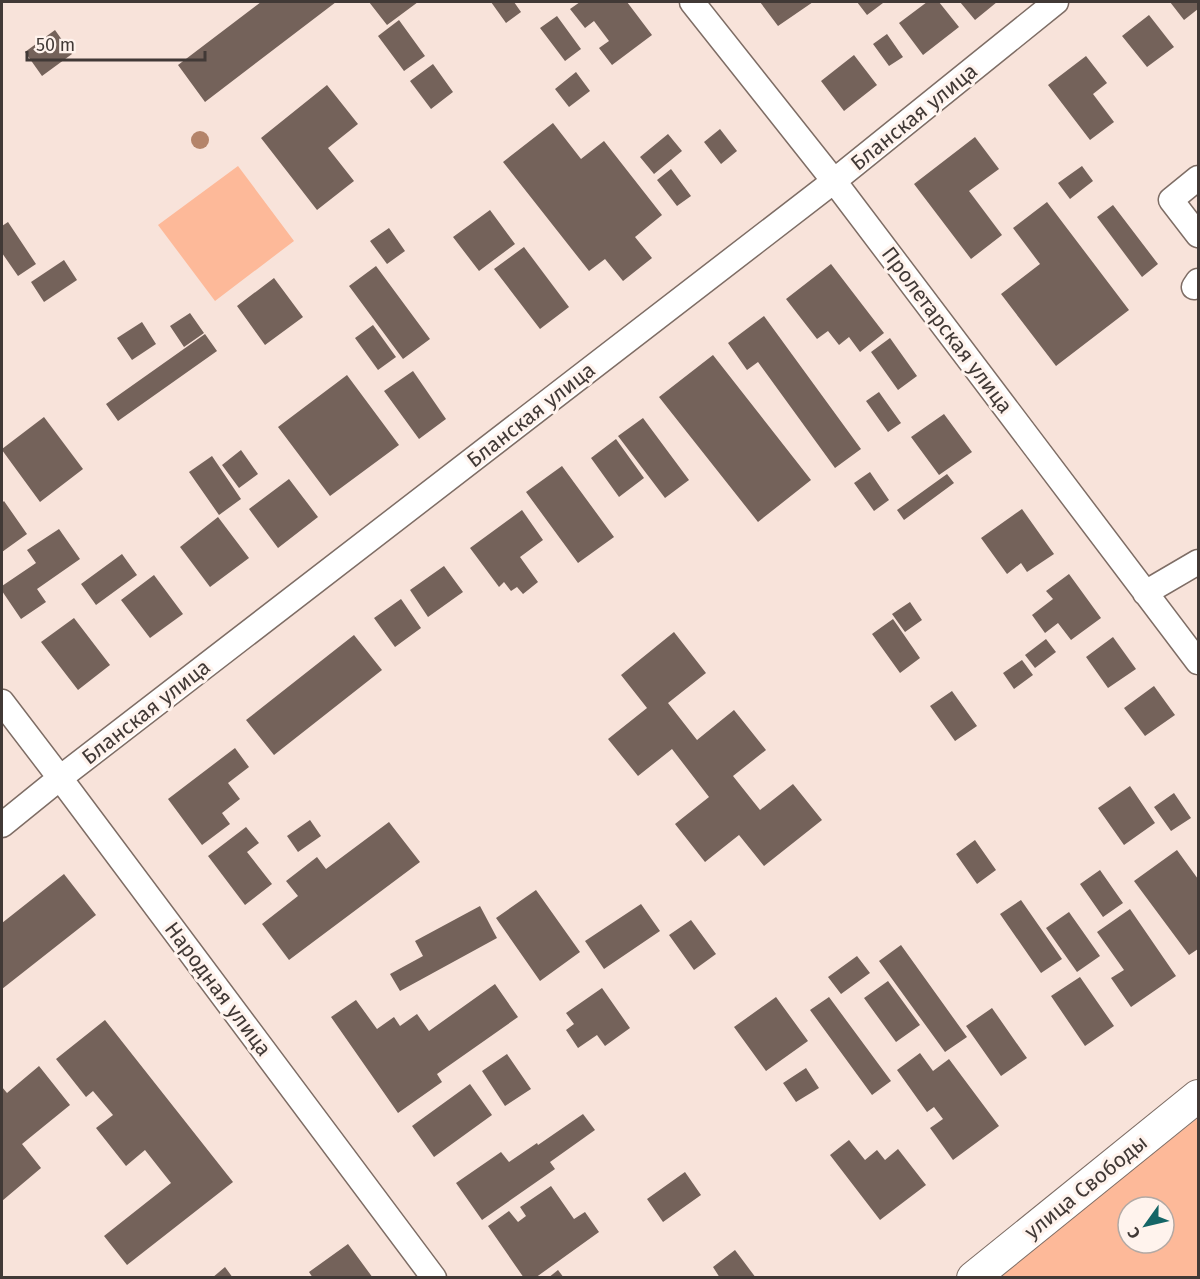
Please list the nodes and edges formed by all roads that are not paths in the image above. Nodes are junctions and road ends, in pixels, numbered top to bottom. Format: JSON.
{"nodes":[{"id":1,"x":692,"y":2,"type":"edge"},
{"id":2,"x":1056,"y":2,"type":"edge"},
{"id":3,"x":1198,"y":178,"type":"edge"},
{"id":4,"x":834,"y":181,"type":"junction"},
{"id":5,"x":1198,"y":235,"type":"edge"},
{"id":6,"x":1198,"y":562,"type":"edge"},
{"id":7,"x":1145,"y":593,"type":"junction"},
{"id":8,"x":1198,"y":662,"type":"edge"},
{"id":9,"x":2,"y":702,"type":"edge"},
{"id":10,"x":60,"y":778,"type":"junction"},
{"id":11,"x":2,"y":825,"type":"edge"},
{"id":12,"x":1198,"y":1096,"type":"edge"},
{"id":13,"x":434,"y":1278,"type":"edge"},
{"id":14,"x":973,"y":1278,"type":"edge"}],
"edges":[{"from":1,"to":4,"type":"street","name":"Пролетарская улица"},
{"from":2,"to":4,"type":"street","name":"Бланская улица"},
{"from":3,"to":5,"type":"street"},
{"from":4,"to":7,"type":"street","name":"Пролетарская улица"},
{"from":4,"to":10,"type":"street","name":"Бланская улица"},
{"from":6,"to":7,"type":"street"},
{"from":7,"to":8,"type":"street","name":"Пролетарская улица"},
{"from":9,"to":10,"type":"street","name":"Народная улица"},
{"from":10,"to":11,"type":"street","name":"Бланская улица"},
{"from":10,"to":13,"type":"street","name":"Народная улица"},
{"from":12,"to":14,"type":"main road","name":"улица Свободы"}]}
